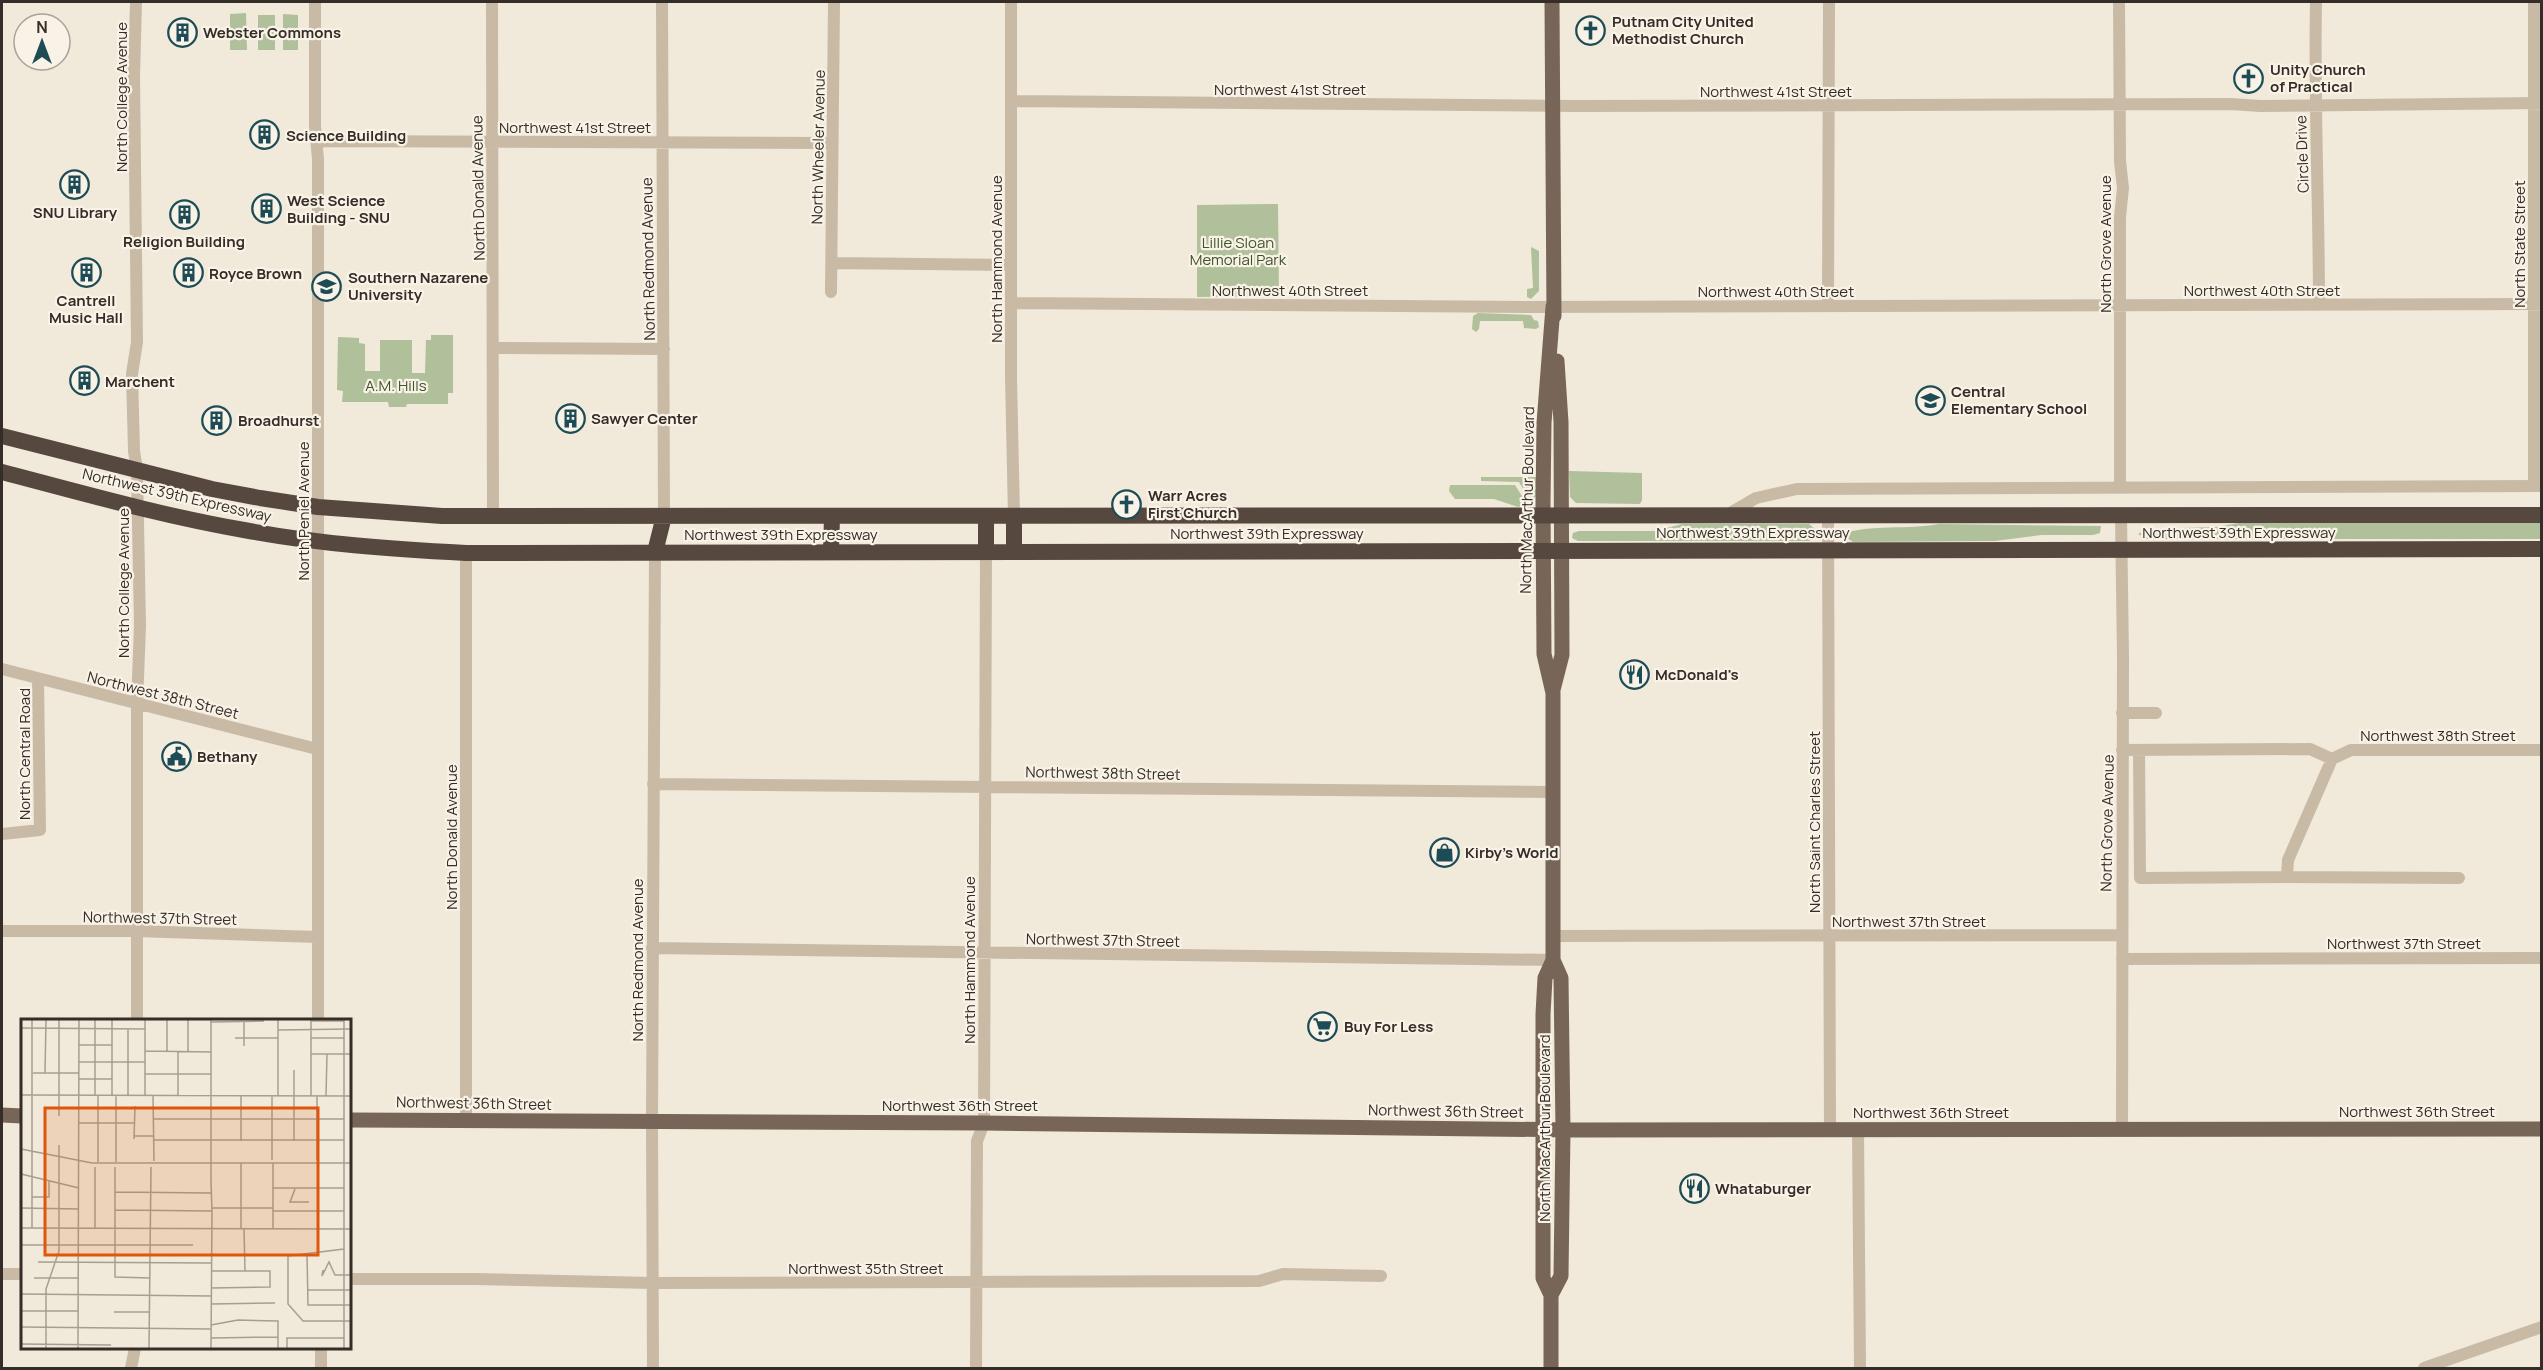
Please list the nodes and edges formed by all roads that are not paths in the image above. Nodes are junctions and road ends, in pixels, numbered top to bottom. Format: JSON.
{"nodes":[{"id":1,"x":136,"y":2,"type":"edge"},
{"id":2,"x":315,"y":2,"type":"edge"},
{"id":3,"x":492,"y":2,"type":"edge"},
{"id":4,"x":662,"y":2,"type":"edge"},
{"id":5,"x":834,"y":2,"type":"edge"},
{"id":6,"x":1011,"y":2,"type":"edge"},
{"id":7,"x":1552,"y":2,"type":"edge"},
{"id":8,"x":1829,"y":2,"type":"edge"},
{"id":9,"x":2119,"y":2,"type":"edge"},
{"id":10,"x":2316,"y":2,"type":"edge"},
{"id":11,"x":2534,"y":2,"type":"edge"},
{"id":12,"x":1011,"y":101,"type":"junction"},
{"id":13,"x":2538,"y":103,"type":"edge"},
{"id":14,"x":2120,"y":104,"type":"junction"},
{"id":15,"x":1829,"y":105,"type":"junction"},
{"id":16,"x":2315,"y":105,"type":"junction"},
{"id":17,"x":1551,"y":106,"type":"junction"},
{"id":18,"x":317,"y":141,"type":"junction"},
{"id":19,"x":492,"y":141,"type":"junction"},
{"id":20,"x":662,"y":142,"type":"junction"},
{"id":21,"x":832,"y":144,"type":"junction"},
{"id":22,"x":832,"y":263,"type":"junction"},
{"id":23,"x":1011,"y":265,"type":"junction"},
{"id":24,"x":831,"y":292,"type":"dead end"},
{"id":25,"x":1011,"y":303,"type":"junction"},
{"id":26,"x":2538,"y":304,"type":"edge"},
{"id":27,"x":2319,"y":305,"type":"junction"},
{"id":28,"x":1828,"y":306,"type":"junction"},
{"id":29,"x":2120,"y":306,"type":"junction"},
{"id":30,"x":1553,"y":307,"type":"junction"},
{"id":31,"x":494,"y":348,"type":"junction"},
{"id":32,"x":664,"y":349,"type":"junction"},
{"id":33,"x":2,"y":436,"type":"edge"},
{"id":34,"x":138,"y":470,"type":"junction"},
{"id":35,"x":2,"y":472,"type":"edge"},
{"id":36,"x":2538,"y":486,"type":"edge"},
{"id":37,"x":2121,"y":487,"type":"junction"},
{"id":38,"x":138,"y":507,"type":"junction"},
{"id":39,"x":318,"y":507,"type":"junction"},
{"id":40,"x":1828,"y":514,"type":"junction"},
{"id":41,"x":1727,"y":515,"type":"junction"},
{"id":42,"x":2541,"y":515,"type":"edge"},
{"id":43,"x":664,"y":516,"type":"junction"},
{"id":44,"x":986,"y":516,"type":"junction"},
{"id":45,"x":1014,"y":516,"type":"junction"},
{"id":46,"x":1543,"y":516,"type":"junction"},
{"id":47,"x":1562,"y":516,"type":"junction"},
{"id":48,"x":493,"y":517,"type":"junction"},
{"id":49,"x":832,"y":517,"type":"junction"},
{"id":50,"x":2121,"y":517,"type":"junction"},
{"id":51,"x":317,"y":542,"type":"junction"},
{"id":52,"x":2541,"y":549,"type":"edge"},
{"id":53,"x":1544,"y":550,"type":"junction"},
{"id":54,"x":1563,"y":550,"type":"junction"},
{"id":55,"x":1827,"y":550,"type":"junction"},
{"id":56,"x":2121,"y":550,"type":"junction"},
{"id":57,"x":831,"y":551,"type":"junction"},
{"id":58,"x":986,"y":551,"type":"junction"},
{"id":59,"x":1014,"y":551,"type":"junction"},
{"id":60,"x":655,"y":552,"type":"junction"},
{"id":61,"x":466,"y":553,"type":"junction"},
{"id":62,"x":2,"y":669,"type":"edge"},
{"id":63,"x":38,"y":679,"type":"junction"},
{"id":64,"x":1553,"y":693,"type":"junction"},
{"id":65,"x":137,"y":704,"type":"junction"},
{"id":66,"x":2122,"y":713,"type":"junction"},
{"id":67,"x":2156,"y":713,"type":"dead end"},
{"id":68,"x":317,"y":749,"type":"junction"},
{"id":69,"x":2122,"y":750,"type":"junction"},
{"id":70,"x":2139,"y":750,"type":"junction"},
{"id":71,"x":2541,"y":750,"type":"edge"},
{"id":72,"x":2332,"y":759,"type":"junction"},
{"id":73,"x":653,"y":784,"type":"junction"},
{"id":74,"x":985,"y":787,"type":"junction"},
{"id":75,"x":1553,"y":792,"type":"junction"},
{"id":76,"x":2,"y":834,"type":"edge"},
{"id":77,"x":2287,"y":877,"type":"junction"},
{"id":78,"x":2121,"y":878,"type":"junction"},
{"id":79,"x":2140,"y":878,"type":"junction"},
{"id":80,"x":2459,"y":878,"type":"dead end"},
{"id":81,"x":2,"y":931,"type":"edge"},
{"id":82,"x":136,"y":931,"type":"junction"},
{"id":83,"x":2121,"y":935,"type":"junction"},
{"id":84,"x":1553,"y":936,"type":"junction"},
{"id":85,"x":318,"y":937,"type":"junction"},
{"id":86,"x":1829,"y":937,"type":"junction"},
{"id":87,"x":652,"y":948,"type":"junction"},
{"id":88,"x":984,"y":954,"type":"junction"},
{"id":89,"x":2541,"y":958,"type":"edge"},
{"id":90,"x":2122,"y":959,"type":"junction"},
{"id":91,"x":1553,"y":960,"type":"junction"},
{"id":92,"x":137,"y":1019,"type":"edge"},
{"id":93,"x":318,"y":1019,"type":"edge"},
{"id":94,"x":2,"y":1116,"type":"edge"},
{"id":95,"x":21,"y":1116,"type":"edge"},
{"id":96,"x":351,"y":1120,"type":"edge"},
{"id":97,"x":466,"y":1121,"type":"junction"},
{"id":98,"x":651,"y":1122,"type":"junction"},
{"id":99,"x":984,"y":1123,"type":"junction"},
{"id":100,"x":2541,"y":1129,"type":"edge"},
{"id":101,"x":1542,"y":1130,"type":"junction"},
{"id":102,"x":1563,"y":1130,"type":"junction"},
{"id":103,"x":1830,"y":1130,"type":"junction"},
{"id":104,"x":1858,"y":1130,"type":"junction"},
{"id":105,"x":2122,"y":1130,"type":"junction"},
{"id":106,"x":2,"y":1274,"type":"edge"},
{"id":107,"x":21,"y":1274,"type":"edge"},
{"id":108,"x":1381,"y":1276,"type":"dead end"},
{"id":109,"x":351,"y":1279,"type":"edge"},
{"id":110,"x":977,"y":1282,"type":"junction"},
{"id":111,"x":652,"y":1283,"type":"junction"},
{"id":112,"x":1551,"y":1295,"type":"junction"},
{"id":113,"x":2541,"y":1327,"type":"edge"},
{"id":114,"x":135,"y":1349,"type":"edge"},
{"id":115,"x":321,"y":1349,"type":"edge"},
{"id":116,"x":2439,"y":1366,"type":"edge"},
{"id":117,"x":131,"y":1368,"type":"edge"},
{"id":118,"x":321,"y":1368,"type":"edge"},
{"id":119,"x":653,"y":1368,"type":"edge"},
{"id":120,"x":976,"y":1368,"type":"edge"},
{"id":121,"x":1551,"y":1368,"type":"edge"},
{"id":122,"x":1860,"y":1368,"type":"edge"},
{"id":123,"x":2424,"y":1368,"type":"edge"}],
"edges":[{"from":1,"to":34,"type":"street","name":"North College Avenue"},
{"from":2,"to":18,"type":"street","name":"North Peniel Avenue"},
{"from":3,"to":19,"type":"street","name":"North Donald Avenue"},
{"from":4,"to":20,"type":"street","name":"North Redmond Avenue"},
{"from":5,"to":21,"type":"street","name":"North Wheeler Avenue"},
{"from":6,"to":12,"type":"street","name":"North Hammond Avenue"},
{"from":7,"to":17,"type":"main road","name":"North MacArthur Boulevard"},
{"from":8,"to":15,"type":"street"},
{"from":9,"to":14,"type":"street","name":"North Grove Avenue"},
{"from":10,"to":16,"type":"street","name":"Circle Drive"},
{"from":11,"to":13,"type":"street","name":"North State Street"},
{"from":12,"to":17,"type":"street","name":"Northwest 41st Street"},
{"from":12,"to":23,"type":"street","name":"North Hammond Avenue"},
{"from":13,"to":16,"type":"street","name":"Northwest 41st Street"},
{"from":13,"to":26,"type":"street","name":"North State Street"},
{"from":14,"to":15,"type":"street","name":"Northwest 41st Street"},
{"from":14,"to":16,"type":"street","name":"Northwest 41st Street"},
{"from":14,"to":29,"type":"street","name":"North Grove Avenue"},
{"from":15,"to":17,"type":"street","name":"Northwest 41st Street"},
{"from":15,"to":28,"type":"street"},
{"from":16,"to":27,"type":"street","name":"Circle Drive"},
{"from":17,"to":30,"type":"main road","name":"North MacArthur Boulevard"},
{"from":18,"to":19,"type":"street","name":"Northwest 41st Street"},
{"from":18,"to":39,"type":"street","name":"North Peniel Avenue"},
{"from":19,"to":20,"type":"street","name":"Northwest 41st Street"},
{"from":19,"to":31,"type":"street","name":"North Donald Avenue"},
{"from":20,"to":21,"type":"street","name":"Northwest 41st Street"},
{"from":20,"to":32,"type":"street","name":"North Redmond Avenue"},
{"from":21,"to":22,"type":"street","name":"North Wheeler Avenue"},
{"from":22,"to":23,"type":"street"},
{"from":22,"to":24,"type":"street","name":"North Wheeler Avenue"},
{"from":23,"to":25,"type":"street","name":"North Hammond Avenue"},
{"from":25,"to":30,"type":"street","name":"Northwest 40th Street"},
{"from":25,"to":45,"type":"street","name":"North Hammond Avenue"},
{"from":26,"to":27,"type":"street","name":"Northwest 40th Street"},
{"from":26,"to":36,"type":"street","name":"North State Street"},
{"from":27,"to":29,"type":"street","name":"Northwest 40th Street"},
{"from":28,"to":29,"type":"street","name":"Northwest 40th Street"},
{"from":28,"to":30,"type":"street","name":"Northwest 40th Street"},
{"from":29,"to":37,"type":"street","name":"North Grove Avenue"},
{"from":30,"to":46,"type":"main road","name":"North MacArthur Boulevard"},
{"from":30,"to":47,"type":"main road","name":"North MacArthur Boulevard"},
{"from":31,"to":32,"type":"street"},
{"from":31,"to":48,"type":"street","name":"North Donald Avenue"},
{"from":32,"to":43,"type":"street","name":"North Redmond Avenue"},
{"from":33,"to":34,"type":"highway","name":"Northwest 39th Expressway"},
{"from":34,"to":38,"type":"street","name":"North College Avenue"},
{"from":34,"to":39,"type":"highway","name":"Northwest 39th Expressway"},
{"from":35,"to":38,"type":"highway","name":"Northwest 39th Expressway"},
{"from":36,"to":37,"type":"street","name":"Northwest 39th Expressway"},
{"from":37,"to":41,"type":"street","name":"Northwest 39th Expressway"},
{"from":38,"to":51,"type":"highway","name":"Northwest 39th Expressway"},
{"from":38,"to":65,"type":"street","name":"North College Avenue"},
{"from":39,"to":48,"type":"highway","name":"Northwest 39th Expressway"},
{"from":39,"to":51,"type":"street","name":"North Peniel Avenue"},
{"from":40,"to":41,"type":"highway","name":"Northwest 39th Expressway"},
{"from":40,"to":50,"type":"highway","name":"Northwest 39th Expressway"},
{"from":40,"to":55,"type":"street","name":"North Saint Charles Street"},
{"from":41,"to":47,"type":"highway","name":"Northwest 39th Expressway"},
{"from":42,"to":50,"type":"highway","name":"Northwest 39th Expressway"},
{"from":43,"to":48,"type":"highway","name":"Northwest 39th Expressway"},
{"from":43,"to":49,"type":"highway","name":"Northwest 39th Expressway"},
{"from":43,"to":60,"type":"highway"},
{"from":44,"to":45,"type":"highway","name":"Northwest 39th Expressway"},
{"from":44,"to":49,"type":"highway","name":"Northwest 39th Expressway"},
{"from":44,"to":58,"type":"highway"},
{"from":45,"to":46,"type":"highway","name":"Northwest 39th Expressway"},
{"from":45,"to":59,"type":"highway"},
{"from":46,"to":47,"type":"highway","name":"Northwest 39th Expressway"},
{"from":46,"to":53,"type":"main road","name":"North MacArthur Boulevard"},
{"from":47,"to":54,"type":"main road","name":"North MacArthur Boulevard"},
{"from":49,"to":57,"type":"highway"},
{"from":50,"to":56,"type":"street","name":"North Grove Avenue"},
{"from":51,"to":61,"type":"highway","name":"Northwest 39th Expressway"},
{"from":51,"to":68,"type":"street","name":"North Peniel Avenue"},
{"from":52,"to":56,"type":"highway","name":"Northwest 39th Expressway"},
{"from":53,"to":54,"type":"highway","name":"Northwest 39th Expressway"},
{"from":53,"to":59,"type":"highway","name":"Northwest 39th Expressway"},
{"from":53,"to":64,"type":"main road","name":"North MacArthur Boulevard"},
{"from":54,"to":55,"type":"highway","name":"Northwest 39th Expressway"},
{"from":54,"to":64,"type":"main road","name":"North MacArthur Boulevard"},
{"from":55,"to":56,"type":"highway","name":"Northwest 39th Expressway"},
{"from":55,"to":86,"type":"street","name":"North Saint Charles Street"},
{"from":56,"to":66,"type":"street","name":"North Grove Avenue"},
{"from":57,"to":58,"type":"highway","name":"Northwest 39th Expressway"},
{"from":57,"to":60,"type":"highway","name":"Northwest 39th Expressway"},
{"from":58,"to":59,"type":"highway","name":"Northwest 39th Expressway"},
{"from":58,"to":74,"type":"street","name":"North Hammond Avenue"},
{"from":60,"to":61,"type":"highway","name":"Northwest 39th Expressway"},
{"from":60,"to":73,"type":"street","name":"North Redmond Avenue"},
{"from":61,"to":97,"type":"street","name":"North Donald Avenue"},
{"from":62,"to":63,"type":"street","name":"Northwest 38th Street"},
{"from":63,"to":65,"type":"street","name":"Northwest 38th Street"},
{"from":63,"to":76,"type":"street","name":"North Central Road"},
{"from":64,"to":75,"type":"main road","name":"North MacArthur Boulevard"},
{"from":65,"to":68,"type":"street","name":"Northwest 38th Street"},
{"from":65,"to":82,"type":"street","name":"North College Avenue"},
{"from":66,"to":67,"type":"street"},
{"from":66,"to":69,"type":"street","name":"North Grove Avenue"},
{"from":68,"to":85,"type":"street","name":"North Peniel Avenue"},
{"from":69,"to":70,"type":"street"},
{"from":69,"to":78,"type":"street","name":"North Grove Avenue"},
{"from":70,"to":72,"type":"street"},
{"from":70,"to":79,"type":"street"},
{"from":71,"to":72,"type":"street","name":"Northwest 38th Street"},
{"from":72,"to":77,"type":"street"},
{"from":73,"to":74,"type":"street","name":"Northwest 38th Street"},
{"from":73,"to":87,"type":"street","name":"North Redmond Avenue"},
{"from":74,"to":75,"type":"street","name":"Northwest 38th Street"},
{"from":74,"to":88,"type":"street","name":"North Hammond Avenue"},
{"from":75,"to":84,"type":"main road","name":"North MacArthur Boulevard"},
{"from":77,"to":79,"type":"street"},
{"from":77,"to":80,"type":"street"},
{"from":78,"to":79,"type":"street"},
{"from":78,"to":83,"type":"street","name":"North Grove Avenue"},
{"from":81,"to":82,"type":"street","name":"Northwest 37th Street"},
{"from":82,"to":85,"type":"street","name":"Northwest 37th Street"},
{"from":82,"to":92,"type":"street","name":"North College Avenue"},
{"from":83,"to":86,"type":"street","name":"Northwest 37th Street"},
{"from":83,"to":90,"type":"street","name":"North Grove Avenue"},
{"from":84,"to":86,"type":"street","name":"Northwest 37th Street"},
{"from":84,"to":91,"type":"main road","name":"North MacArthur Boulevard"},
{"from":85,"to":93,"type":"street","name":"North Peniel Avenue"},
{"from":86,"to":103,"type":"street","name":"North Saint Charles Street"},
{"from":87,"to":88,"type":"street","name":"Northwest 37th Street"},
{"from":87,"to":98,"type":"street","name":"North Redmond Avenue"},
{"from":88,"to":91,"type":"street","name":"Northwest 37th Street"},
{"from":88,"to":99,"type":"street","name":"North Hammond Avenue"},
{"from":89,"to":90,"type":"street","name":"Northwest 37th Street"},
{"from":90,"to":105,"type":"street","name":"North Grove Avenue"},
{"from":91,"to":101,"type":"main road","name":"North MacArthur Boulevard"},
{"from":91,"to":102,"type":"main road","name":"North MacArthur Boulevard"},
{"from":94,"to":95,"type":"main road"},
{"from":96,"to":97,"type":"main road","name":"Northwest 36th Street"},
{"from":97,"to":98,"type":"main road","name":"Northwest 36th Street"},
{"from":98,"to":99,"type":"main road","name":"Northwest 36th Street"},
{"from":98,"to":111,"type":"street","name":"North Redmond Avenue"},
{"from":99,"to":101,"type":"main road","name":"Northwest 36th Street"},
{"from":99,"to":110,"type":"street","name":"North Hammond Avenue"},
{"from":100,"to":105,"type":"main road","name":"Northwest 36th Street"},
{"from":101,"to":102,"type":"main road","name":"Northwest 36th Street"},
{"from":101,"to":112,"type":"main road","name":"North MacArthur Boulevard"},
{"from":102,"to":103,"type":"main road","name":"Northwest 36th Street"},
{"from":102,"to":112,"type":"main road","name":"North MacArthur Boulevard"},
{"from":103,"to":104,"type":"main road","name":"Northwest 36th Street"},
{"from":104,"to":105,"type":"main road","name":"Northwest 36th Street"},
{"from":104,"to":122,"type":"street"},
{"from":106,"to":107,"type":"street"},
{"from":108,"to":110,"type":"street","name":"Northwest 35th Street"},
{"from":109,"to":111,"type":"street","name":"Northwest 35th Street"},
{"from":110,"to":111,"type":"street","name":"Northwest 35th Street"},
{"from":110,"to":120,"type":"street","name":"North Hammond Avenue"},
{"from":111,"to":119,"type":"street","name":"North Redmond Avenue"},
{"from":112,"to":121,"type":"main road","name":"North MacArthur Boulevard"},
{"from":113,"to":116,"type":"street"},
{"from":114,"to":117,"type":"street"},
{"from":115,"to":118,"type":"street"},
{"from":116,"to":123,"type":"street"}]}
